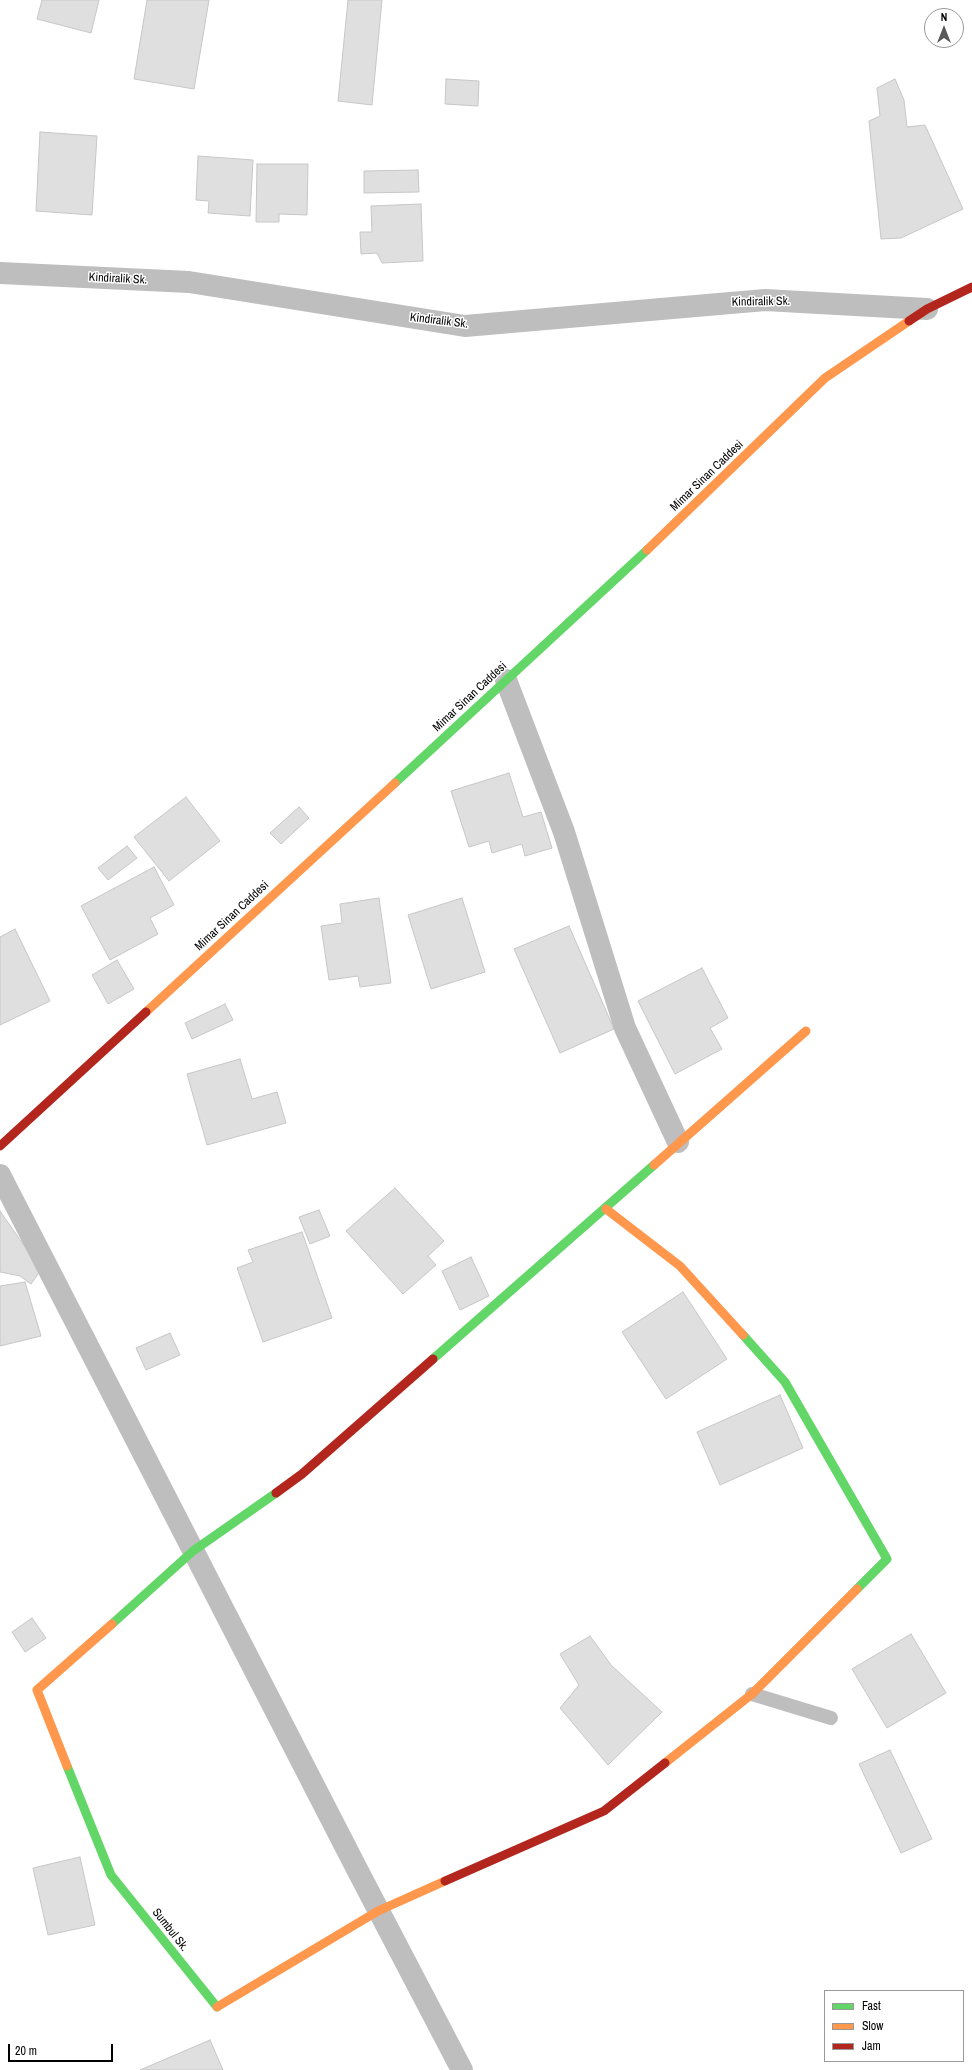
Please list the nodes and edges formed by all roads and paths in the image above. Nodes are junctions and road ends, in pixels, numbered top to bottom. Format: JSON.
{"nodes":[{"id":1,"x":0,"y":273,"type":"edge"},
{"id":2,"x":972,"y":287,"type":"edge"},
{"id":3,"x":927,"y":309,"type":"junction"},
{"id":4,"x":506,"y":680,"type":"junction"},
{"id":5,"x":806,"y":1030,"type":"dead end"},
{"id":6,"x":678,"y":1142,"type":"junction"},
{"id":7,"x":0,"y":1146,"type":"edge"},
{"id":8,"x":0,"y":1175,"type":"edge"},
{"id":9,"x":606,"y":1208,"type":"junction"},
{"id":10,"x":193,"y":1551,"type":"junction"},
{"id":11,"x":752,"y":1694,"type":"junction"},
{"id":12,"x":831,"y":1718,"type":"dead end"},
{"id":13,"x":378,"y":1911,"type":"junction"},
{"id":14,"x":462,"y":2070,"type":"edge"}],
"edges":[{"from":1,"to":3,"type":"street","name":"Kindiralik Sk."},
{"from":2,"to":3,"type":"street","name":"Mimar Sinan Caddesi"},
{"from":3,"to":4,"type":"street","name":"Mimar Sinan Caddesi"},
{"from":4,"to":6,"type":"street"},
{"from":4,"to":7,"type":"street","name":"Mimar Sinan Caddesi"},
{"from":5,"to":6,"type":"street"},
{"from":6,"to":9,"type":"street"},
{"from":8,"to":10,"type":"street"},
{"from":9,"to":10,"type":"street"},
{"from":9,"to":11,"type":"street"},
{"from":10,"to":13,"type":"street"},
{"from":10,"to":13,"type":"street","name":"Sumbul Sk."},
{"from":11,"to":12,"type":"lane"},
{"from":11,"to":13,"type":"street"},
{"from":13,"to":14,"type":"street"}]}
